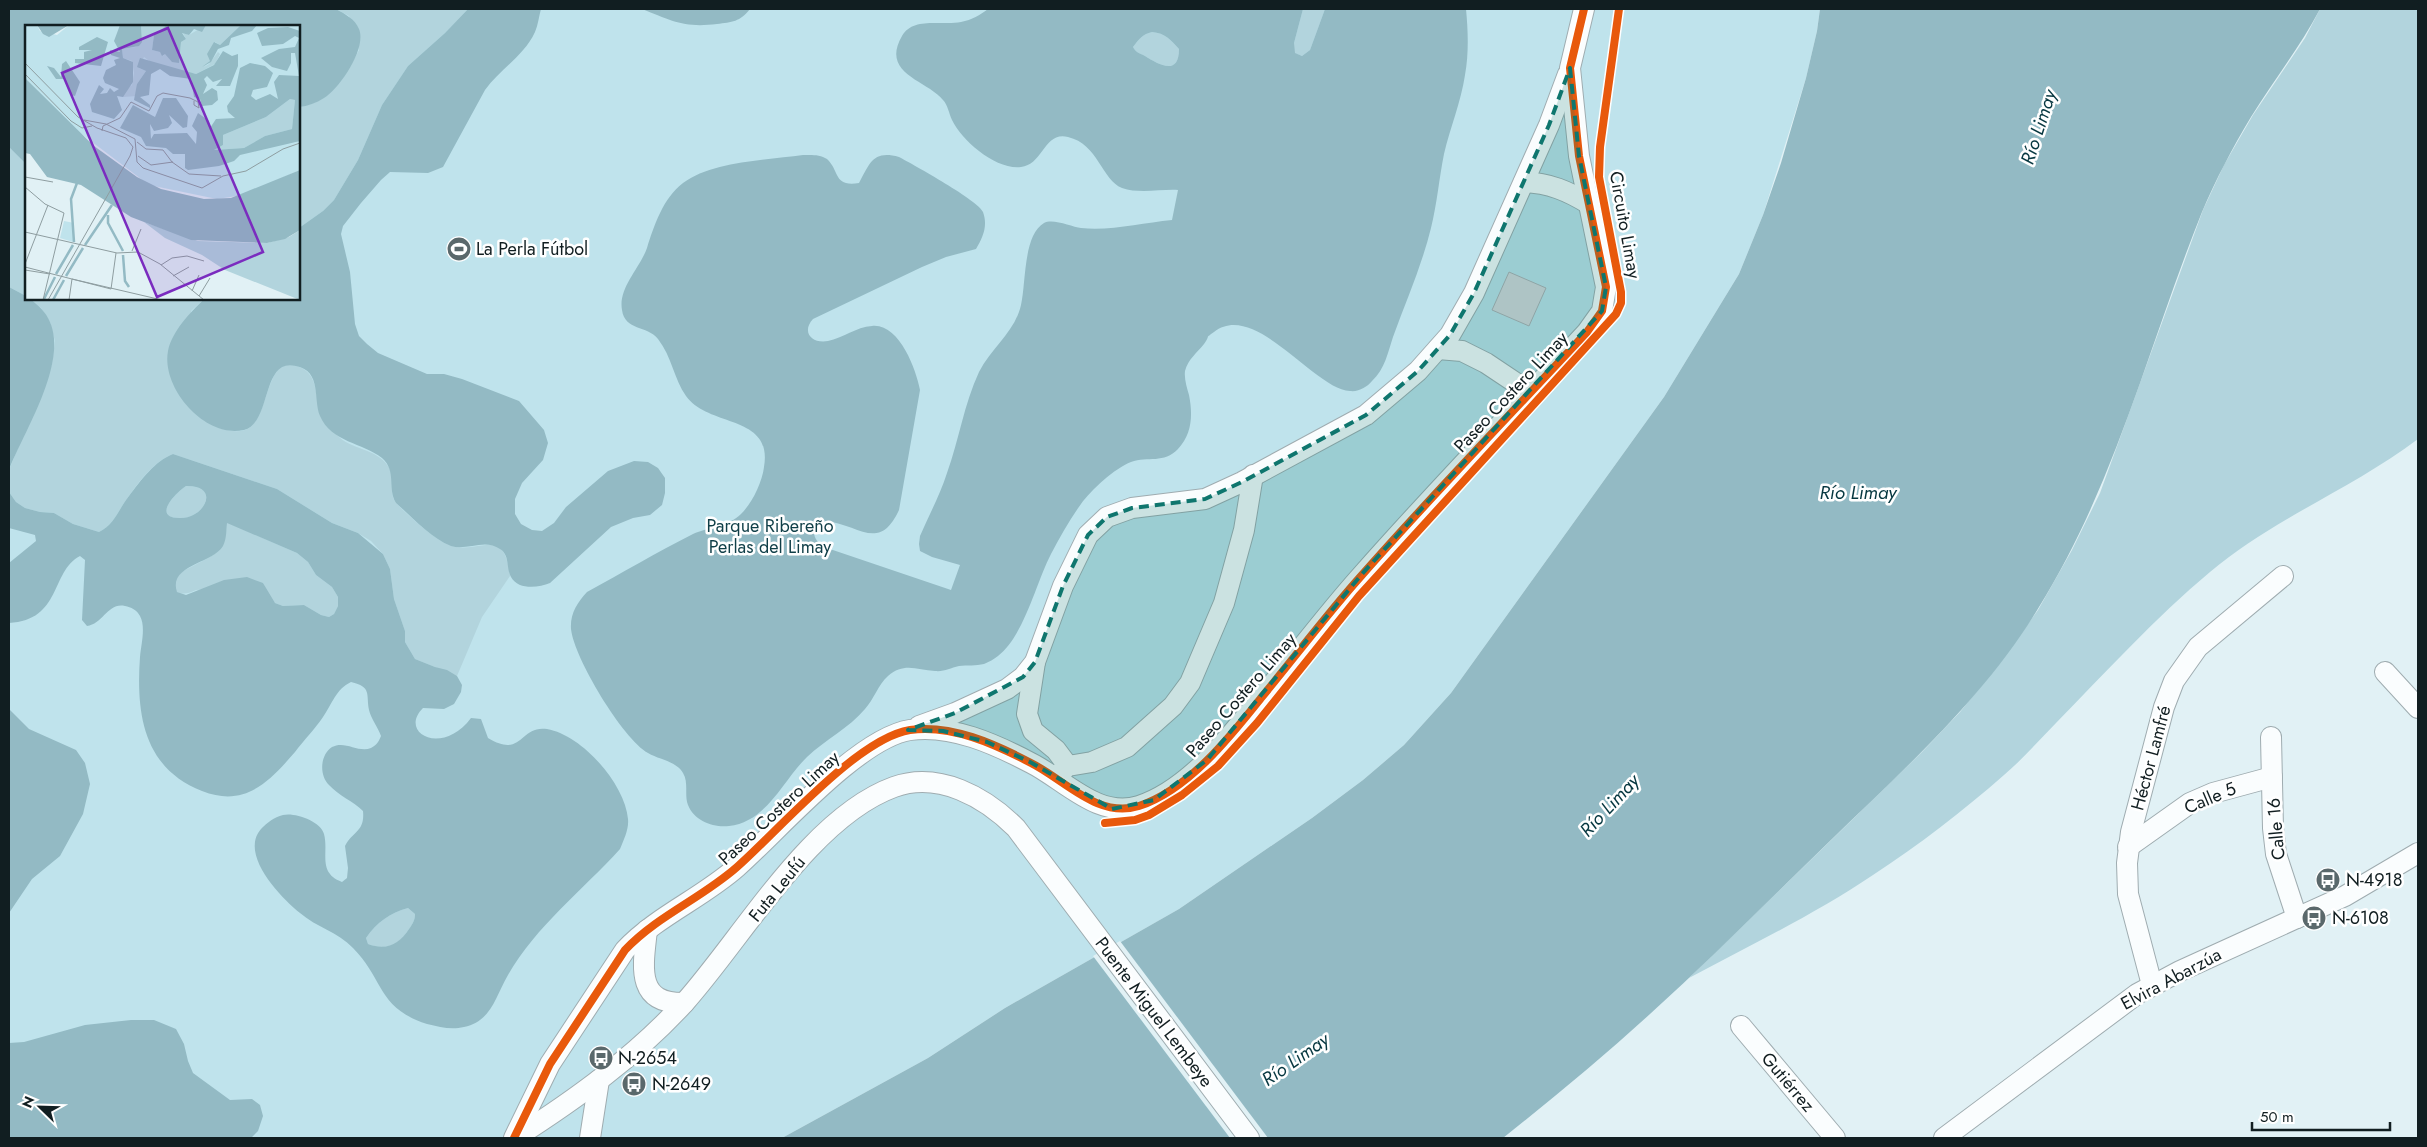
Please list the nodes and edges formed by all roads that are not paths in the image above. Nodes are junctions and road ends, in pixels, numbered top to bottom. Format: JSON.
{"nodes":[{"id":1,"x":1584,"y":9,"type":"edge"},
{"id":2,"x":1570,"y":68,"type":"junction"},
{"id":3,"x":1524,"y":182,"type":"junction"},
{"id":4,"x":1589,"y":204,"type":"junction"},
{"id":5,"x":1438,"y":349,"type":"junction"},
{"id":6,"x":1530,"y":393,"type":"junction"},
{"id":7,"x":1253,"y":475,"type":"junction"},
{"id":8,"x":2283,"y":576,"type":"dead end"},
{"id":9,"x":1035,"y":662,"type":"junction"},
{"id":10,"x":2385,"y":672,"type":"dead end"},
{"id":11,"x":2418,"y":708,"type":"edge"},
{"id":12,"x":908,"y":730,"type":"junction"},
{"id":13,"x":2271,"y":737,"type":"dead end"},
{"id":14,"x":1062,"y":771,"type":"junction"},
{"id":15,"x":2272,"y":777,"type":"junction"},
{"id":16,"x":2128,"y":847,"type":"junction"},
{"id":17,"x":2418,"y":853,"type":"edge"},
{"id":18,"x":1059,"y":885,"type":"joint"},
{"id":19,"x":2297,"y":918,"type":"junction"},
{"id":20,"x":647,"y":930,"type":"junction"},
{"id":21,"x":2152,"y":985,"type":"junction"},
{"id":22,"x":684,"y":1003,"type":"junction"},
{"id":23,"x":1741,"y":1026,"type":"dead end"},
{"id":24,"x":599,"y":1080,"type":"junction"},
{"id":25,"x":514,"y":1138,"type":"edge"},
{"id":26,"x":590,"y":1138,"type":"edge"},
{"id":27,"x":1249,"y":1138,"type":"edge"},
{"id":28,"x":1835,"y":1138,"type":"edge"},
{"id":29,"x":1944,"y":1138,"type":"edge"}],
"edges":[{"from":1,"to":2,"type":"street","name":"Paseo Costero Limay"},
{"from":2,"to":3,"type":"street"},
{"from":2,"to":4,"type":"street","name":"Paseo Costero Limay"},
{"from":3,"to":4,"type":"street"},
{"from":3,"to":5,"type":"street"},
{"from":4,"to":6,"type":"street","name":"Paseo Costero Limay"},
{"from":5,"to":6,"type":"street"},
{"from":5,"to":7,"type":"street"},
{"from":6,"to":14,"type":"street","name":"Paseo Costero Limay"},
{"from":7,"to":9,"type":"street"},
{"from":7,"to":14,"type":"street"},
{"from":8,"to":16,"type":"street","name":"Héctor Lamfré"},
{"from":9,"to":12,"type":"street"},
{"from":9,"to":14,"type":"street"},
{"from":10,"to":11,"type":"street"},
{"from":12,"to":14,"type":"street","name":"Paseo Costero Limay"},
{"from":12,"to":20,"type":"street","name":"Paseo Costero Limay"},
{"from":13,"to":15,"type":"street","name":"Calle 16"},
{"from":15,"to":16,"type":"street","name":"Calle 5"},
{"from":15,"to":19,"type":"street","name":"Calle 16"},
{"from":16,"to":21,"type":"street","name":"Héctor Lamfré"},
{"from":17,"to":19,"type":"street","name":"Elvira Abarzúa"},
{"from":18,"to":22,"type":"street","name":"Futa Leufú"},
{"from":18,"to":27,"type":"street","name":"Puente Miguel Lembeye"},
{"from":19,"to":21,"type":"street","name":"Elvira Abarzúa"},
{"from":20,"to":22,"type":"street"},
{"from":20,"to":25,"type":"street","name":"Paseo Costero Limay"},
{"from":21,"to":29,"type":"street","name":"Elvira Abarzúa"},
{"from":22,"to":24,"type":"street","name":"Futa Leufú"},
{"from":23,"to":28,"type":"street","name":"Gutiérrez"},
{"from":24,"to":25,"type":"street","name":"Futa Leufú"},
{"from":24,"to":26,"type":"street"}]}
